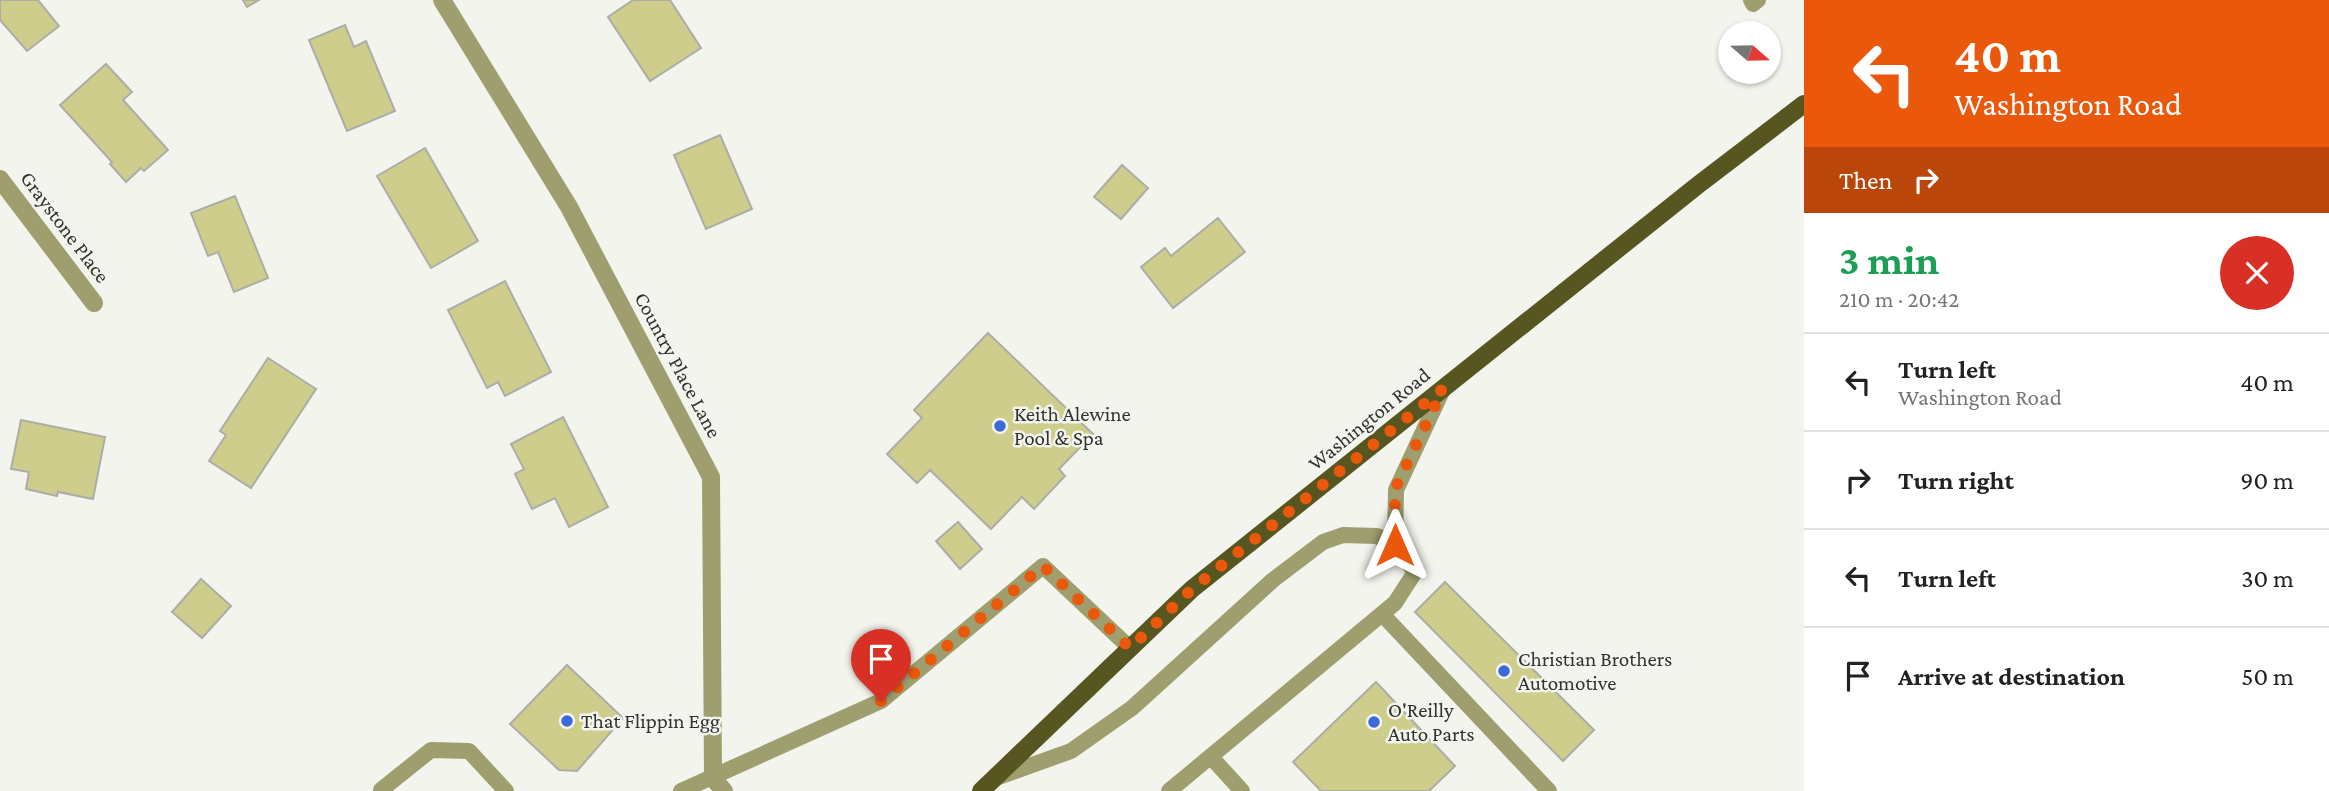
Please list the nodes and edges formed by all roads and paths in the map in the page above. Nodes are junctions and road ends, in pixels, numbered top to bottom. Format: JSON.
{"nodes":[{"id":1,"x":442,"y":0,"type":"edge"},
{"id":2,"x":1751,"y":0,"type":"edge"},
{"id":3,"x":1758,"y":0,"type":"edge"},
{"id":4,"x":1804,"y":104,"type":"edge"},
{"id":5,"x":0,"y":179,"type":"edge"},
{"id":6,"x":94,"y":303,"type":"dead end"},
{"id":7,"x":1443,"y":389,"type":"junction"},
{"id":8,"x":1395,"y":545,"type":"junction"},
{"id":9,"x":1382,"y":614,"type":"junction"},
{"id":10,"x":1130,"y":648,"type":"junction"},
{"id":11,"x":1211,"y":757,"type":"junction"},
{"id":12,"x":719,"y":784,"type":"edge"},
{"id":13,"x":987,"y":785,"type":"edge"},
{"id":14,"x":381,"y":791,"type":"edge"},
{"id":15,"x":506,"y":791,"type":"edge"},
{"id":16,"x":681,"y":791,"type":"edge"},
{"id":17,"x":1168,"y":791,"type":"edge"},
{"id":18,"x":1242,"y":791,"type":"edge"},
{"id":19,"x":1549,"y":791,"type":"edge"}],
"edges":[{"from":1,"to":12,"type":"street","name":"Country Place Lane"},
{"from":2,"to":3,"type":"lane"},
{"from":4,"to":7,"type":"main road","name":"Washington Road"},
{"from":5,"to":6,"type":"street","name":"Graystone Place"},
{"from":7,"to":8,"type":"lane"},
{"from":7,"to":10,"type":"main road","name":"Washington Road"},
{"from":8,"to":9,"type":"lane"},
{"from":8,"to":13,"type":"lane"},
{"from":9,"to":11,"type":"lane"},
{"from":9,"to":19,"type":"lane"},
{"from":10,"to":12,"type":"lane"},
{"from":10,"to":13,"type":"main road","name":"Washington Road"},
{"from":11,"to":17,"type":"lane"},
{"from":11,"to":18,"type":"lane"},
{"from":12,"to":16,"type":"lane"},
{"from":14,"to":15,"type":"lane"}]}
